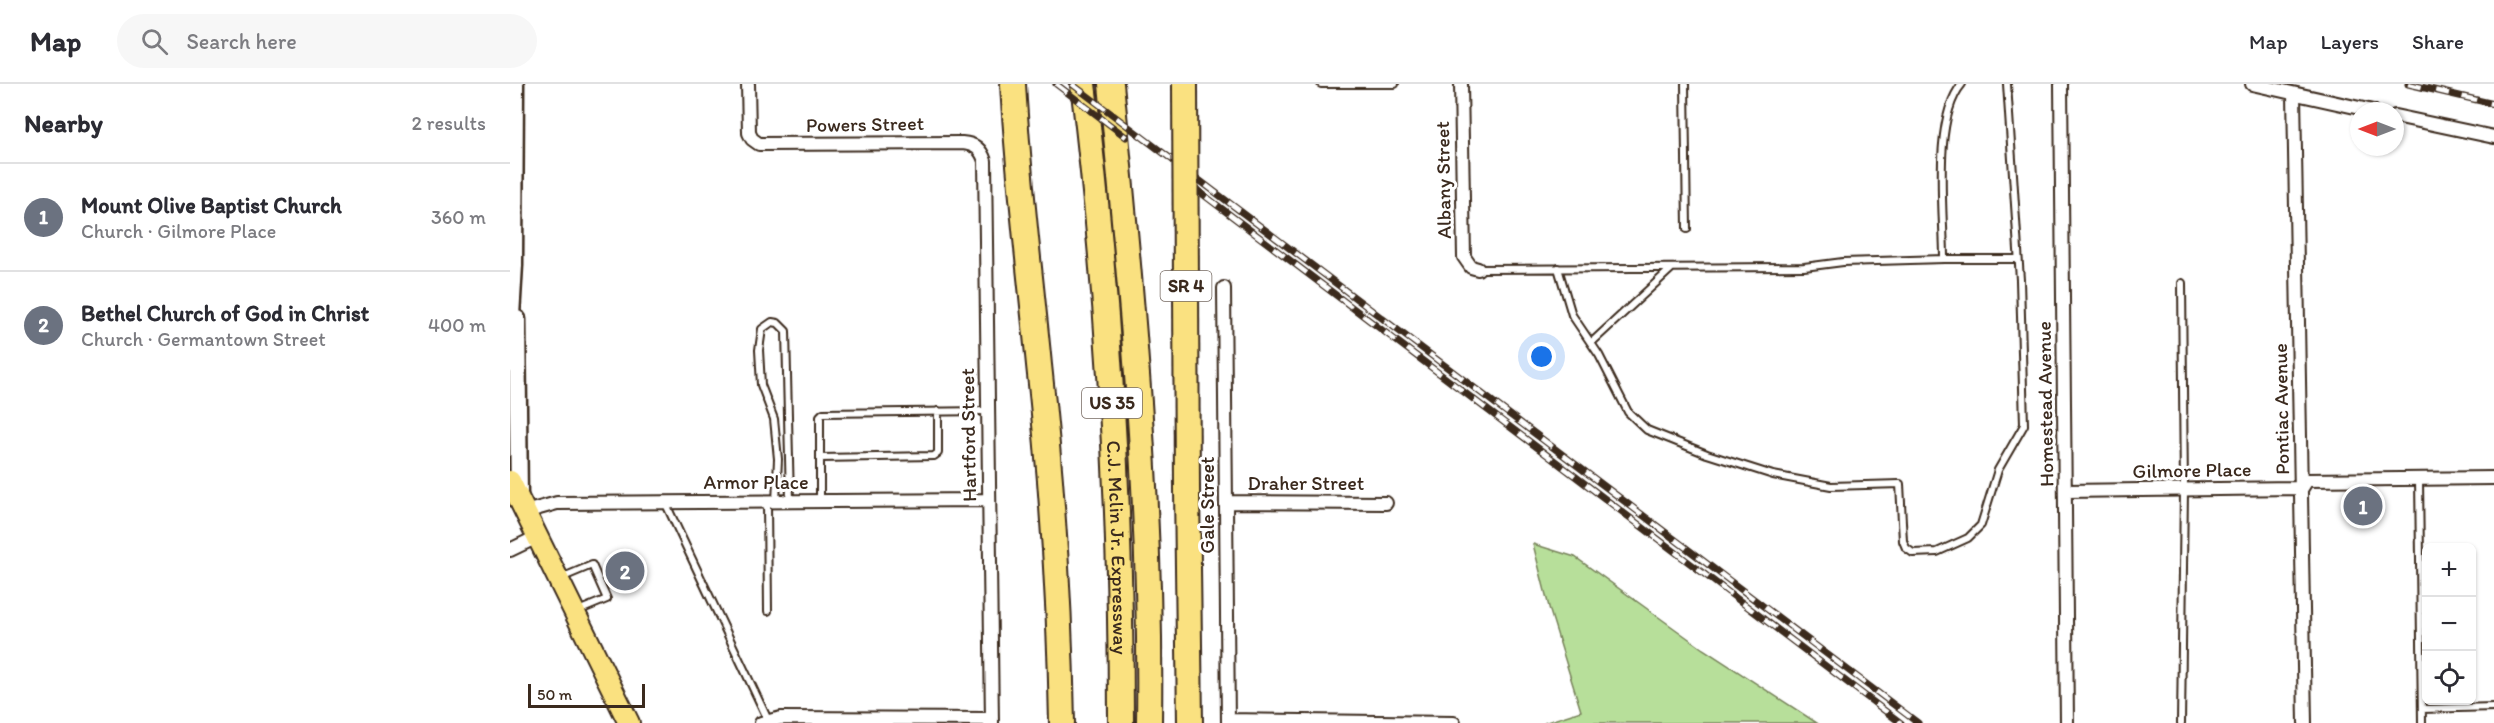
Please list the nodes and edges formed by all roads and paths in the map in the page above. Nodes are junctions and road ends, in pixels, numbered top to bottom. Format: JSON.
{"nodes":[{"id":1,"x":515,"y":84,"type":"edge"},
{"id":2,"x":748,"y":84,"type":"edge"},
{"id":3,"x":998,"y":84,"type":"edge"},
{"id":4,"x":1013,"y":84,"type":"edge"},
{"id":5,"x":1083,"y":84,"type":"edge"},
{"id":6,"x":1111,"y":84,"type":"edge"},
{"id":7,"x":1185,"y":84,"type":"edge"},
{"id":8,"x":1321,"y":84,"type":"edge"},
{"id":9,"x":1395,"y":84,"type":"edge"},
{"id":10,"x":1461,"y":84,"type":"edge"},
{"id":11,"x":1685,"y":84,"type":"edge"},
{"id":12,"x":1962,"y":84,"type":"edge"},
{"id":13,"x":2007,"y":84,"type":"edge"},
{"id":14,"x":2061,"y":84,"type":"edge"},
{"id":15,"x":2252,"y":84,"type":"edge"},
{"id":16,"x":2294,"y":94,"type":"junction"},
{"id":17,"x":2350,"y":106,"type":"edge"},
{"id":18,"x":2404,"y":118,"type":"edge"},
{"id":19,"x":2494,"y":137,"type":"edge"},
{"id":20,"x":979,"y":148,"type":"joint"},
{"id":21,"x":1016,"y":159,"type":"junction"},
{"id":22,"x":1688,"y":229,"type":"dead end"},
{"id":23,"x":1944,"y":259,"type":"junction"},
{"id":24,"x":2018,"y":259,"type":"junction"},
{"id":25,"x":514,"y":265,"type":"junction"},
{"id":26,"x":1558,"y":268,"type":"junction"},
{"id":27,"x":1673,"y":268,"type":"junction"},
{"id":28,"x":1478,"y":269,"type":"joint"},
{"id":29,"x":2182,"y":283,"type":"dead end"},
{"id":30,"x":1224,"y":288,"type":"dead end"},
{"id":31,"x":511,"y":292,"type":"edge"},
{"id":32,"x":510,"y":333,"type":"edge"},
{"id":33,"x":1591,"y":343,"type":"junction"},
{"id":34,"x":938,"y":411,"type":"junction"},
{"id":35,"x":987,"y":411,"type":"junction"},
{"id":36,"x":820,"y":458,"type":"junction"},
{"id":37,"x":2419,"y":478,"type":"junction"},
{"id":38,"x":2494,"y":478,"type":"edge"},
{"id":39,"x":2302,"y":488,"type":"junction"},
{"id":40,"x":2184,"y":490,"type":"junction"},
{"id":41,"x":2066,"y":491,"type":"junction"},
{"id":42,"x":518,"y":497,"type":"edge"},
{"id":43,"x":988,"y":500,"type":"junction"},
{"id":44,"x":790,"y":501,"type":"junction"},
{"id":45,"x":820,"y":501,"type":"junction"},
{"id":46,"x":665,"y":502,"type":"junction"},
{"id":47,"x":772,"y":502,"type":"junction"},
{"id":48,"x":1226,"y":502,"type":"junction"},
{"id":49,"x":1386,"y":503,"type":"dead end"},
{"id":50,"x":537,"y":537,"type":"junction"},
{"id":51,"x":510,"y":550,"type":"edge"},
{"id":52,"x":558,"y":579,"type":"junction"},
{"id":53,"x":768,"y":611,"type":"dead end"},
{"id":54,"x":575,"y":612,"type":"junction"},
{"id":55,"x":1060,"y":623,"type":"junction"},
{"id":56,"x":2494,"y":707,"type":"edge"},
{"id":57,"x":2422,"y":709,"type":"junction"},
{"id":58,"x":1190,"y":720,"type":"edge"},
{"id":59,"x":807,"y":721,"type":"edge"},
{"id":60,"x":847,"y":721,"type":"edge"},
{"id":61,"x":992,"y":721,"type":"edge"},
{"id":62,"x":766,"y":722,"type":"edge"},
{"id":63,"x":1228,"y":722,"type":"edge"},
{"id":64,"x":629,"y":723,"type":"edge"},
{"id":65,"x":1062,"y":723,"type":"edge"},
{"id":66,"x":1076,"y":723,"type":"edge"},
{"id":67,"x":1121,"y":723,"type":"edge"},
{"id":68,"x":1149,"y":723,"type":"edge"},
{"id":69,"x":1454,"y":723,"type":"edge"},
{"id":70,"x":2067,"y":723,"type":"edge"},
{"id":71,"x":2181,"y":723,"type":"edge"},
{"id":72,"x":2305,"y":723,"type":"edge"},
{"id":73,"x":2422,"y":723,"type":"edge"}],
"edges":[{"from":1,"to":25,"type":"street"},
{"from":2,"to":20,"type":"street","name":"Powers Street"},
{"from":3,"to":21,"type":"highway"},
{"from":4,"to":21,"type":"highway"},
{"from":5,"to":67,"type":"highway","name":"C.J. Mclin Jr. Expressway","number":"US 35"},
{"from":6,"to":68,"type":"highway","name":"C.J. Mclin Jr. Expressway","number":"US 35"},
{"from":7,"to":58,"type":"highway","number":"SR 4","bridge":true},
{"from":8,"to":9,"type":"lane"},
{"from":10,"to":28,"type":"street","name":"Albany Street"},
{"from":11,"to":22,"type":"lane"},
{"from":12,"to":23,"type":"lane"},
{"from":13,"to":24,"type":"lane"},
{"from":14,"to":41,"type":"street","name":"Homestead Avenue"},
{"from":15,"to":16,"type":"street"},
{"from":16,"to":17,"type":"street"},
{"from":16,"to":39,"type":"street","name":"Pontiac Avenue"},
{"from":18,"to":19,"type":"street"},
{"from":20,"to":35,"type":"street","name":"Hartford Street"},
{"from":21,"to":55,"type":"highway"},
{"from":23,"to":24,"type":"lane"},
{"from":23,"to":27,"type":"lane"},
{"from":24,"to":33,"type":"lane"},
{"from":25,"to":31,"type":"street"},
{"from":25,"to":42,"type":"street"},
{"from":26,"to":27,"type":"lane"},
{"from":26,"to":28,"type":"lane"},
{"from":26,"to":33,"type":"lane"},
{"from":27,"to":33,"type":"lane"},
{"from":29,"to":40,"type":"lane"},
{"from":30,"to":48,"type":"street","name":"Gale Street"},
{"from":31,"to":32,"type":"street"},
{"from":34,"to":35,"type":"lane"},
{"from":34,"to":36,"type":"lane"},
{"from":34,"to":36,"type":"lane"},
{"from":35,"to":43,"type":"street","name":"Hartford Street"},
{"from":36,"to":45,"type":"lane"},
{"from":37,"to":38,"type":"street","name":"Gilmore Place"},
{"from":37,"to":39,"type":"street","name":"Gilmore Place"},
{"from":37,"to":57,"type":"lane"},
{"from":39,"to":40,"type":"street","name":"Gilmore Place"},
{"from":39,"to":72,"type":"street","name":"Pontiac Avenue"},
{"from":40,"to":41,"type":"street","name":"Gilmore Place"},
{"from":40,"to":71,"type":"lane"},
{"from":41,"to":70,"type":"street","name":"Homestead Avenue"},
{"from":42,"to":46,"type":"street","name":"Armor Place"},
{"from":42,"to":50,"type":"main road"},
{"from":43,"to":45,"type":"street","name":"Armor Place"},
{"from":43,"to":61,"type":"street","name":"Hartford Street"},
{"from":44,"to":45,"type":"street","name":"Armor Place"},
{"from":44,"to":47,"type":"street","name":"Armor Place"},
{"from":44,"to":47,"type":"lane"},
{"from":46,"to":47,"type":"street","name":"Armor Place"},
{"from":46,"to":62,"type":"lane"},
{"from":47,"to":53,"type":"lane"},
{"from":48,"to":49,"type":"street","name":"Draher Street"},
{"from":48,"to":63,"type":"street","name":"Gale Street"},
{"from":50,"to":51,"type":"street"},
{"from":50,"to":52,"type":"main road"},
{"from":52,"to":54,"type":"main road"},
{"from":52,"to":54,"type":"lane"},
{"from":54,"to":64,"type":"main road"},
{"from":55,"to":65,"type":"highway"},
{"from":55,"to":66,"type":"highway"},
{"from":56,"to":57,"type":"lane"},
{"from":57,"to":73,"type":"lane"},
{"from":59,"to":60,"type":"street"},
{"from":59,"to":62,"type":"street"},
{"from":60,"to":61,"type":"street"},
{"from":63,"to":69,"type":"street"}]}
